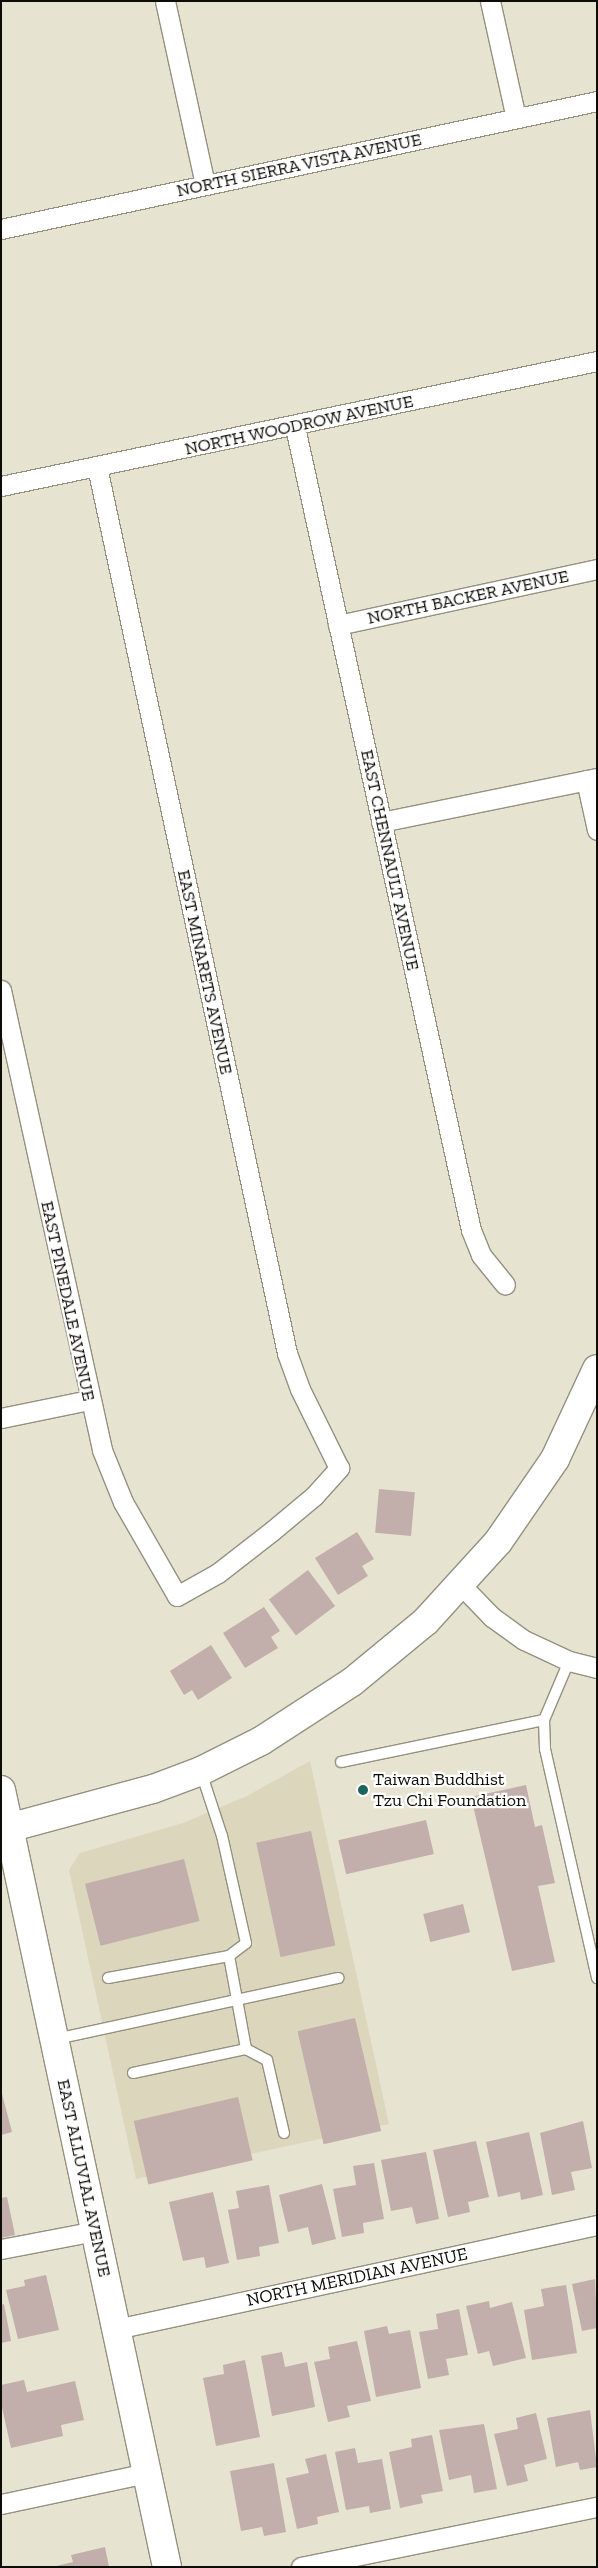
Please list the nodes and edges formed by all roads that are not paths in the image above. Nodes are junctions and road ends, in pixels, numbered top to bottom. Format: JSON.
{"nodes":[{"id":1,"x":165,"y":1,"type":"edge"},
{"id":2,"x":490,"y":1,"type":"edge"},
{"id":3,"x":597,"y":101,"type":"edge"},
{"id":4,"x":516,"y":118,"type":"junction"},
{"id":5,"x":205,"y":186,"type":"junction"},
{"id":6,"x":1,"y":229,"type":"edge"},
{"id":7,"x":597,"y":361,"type":"edge"},
{"id":8,"x":295,"y":427,"type":"junction"},
{"id":9,"x":97,"y":467,"type":"junction"},
{"id":10,"x":1,"y":486,"type":"edge"},
{"id":11,"x":597,"y":569,"type":"edge"},
{"id":12,"x":338,"y":625,"type":"junction"},
{"id":13,"x":591,"y":779,"type":"edge"},
{"id":14,"x":381,"y":822,"type":"junction"},
{"id":15,"x":597,"y":830,"type":"edge"},
{"id":16,"x":1,"y":990,"type":"edge"},
{"id":17,"x":505,"y":1285,"type":"dead end"},
{"id":18,"x":597,"y":1369,"type":"edge"},
{"id":19,"x":89,"y":1400,"type":"junction"},
{"id":20,"x":1,"y":1418,"type":"edge"},
{"id":21,"x":461,"y":1585,"type":"junction"},
{"id":22,"x":178,"y":1596,"type":"joint"},
{"id":23,"x":569,"y":1661,"type":"junction"},
{"id":24,"x":597,"y":1668,"type":"edge"},
{"id":25,"x":544,"y":1720,"type":"junction"},
{"id":26,"x":341,"y":1762,"type":"dead end"},
{"id":27,"x":201,"y":1772,"type":"junction"},
{"id":28,"x":1,"y":1790,"type":"edge"},
{"id":29,"x":5,"y":1829,"type":"edge"},
{"id":30,"x":229,"y":1956,"type":"junction"},
{"id":31,"x":108,"y":1978,"type":"dead end"},
{"id":32,"x":338,"y":1978,"type":"dead end"},
{"id":33,"x":597,"y":1978,"type":"edge"},
{"id":34,"x":236,"y":2000,"type":"junction"},
{"id":35,"x":55,"y":2039,"type":"junction"},
{"id":36,"x":246,"y":2049,"type":"junction"},
{"id":37,"x":133,"y":2073,"type":"dead end"},
{"id":38,"x":284,"y":2132,"type":"dead end"},
{"id":39,"x":597,"y":2225,"type":"edge"},
{"id":40,"x":95,"y":2231,"type":"junction"},
{"id":41,"x":1,"y":2249,"type":"edge"},
{"id":42,"x":116,"y":2329,"type":"junction"},
{"id":43,"x":147,"y":2473,"type":"junction"},
{"id":44,"x":1,"y":2504,"type":"edge"},
{"id":45,"x":597,"y":2507,"type":"edge"},
{"id":46,"x":166,"y":2567,"type":"edge"},
{"id":47,"x":302,"y":2567,"type":"edge"}],
"edges":[{"from":1,"to":5,"type":"street"},
{"from":2,"to":4,"type":"street"},
{"from":3,"to":4,"type":"street","name":"NORTH SIERRA VISTA AVENUE"},
{"from":4,"to":5,"type":"street","name":"NORTH SIERRA VISTA AVENUE"},
{"from":5,"to":6,"type":"street","name":"NORTH SIERRA VISTA AVENUE"},
{"from":7,"to":8,"type":"street","name":"NORTH WOODROW AVENUE"},
{"from":8,"to":9,"type":"street","name":"NORTH WOODROW AVENUE"},
{"from":8,"to":12,"type":"street","name":"EAST CHENNAULT AVENUE"},
{"from":9,"to":10,"type":"street","name":"NORTH WOODROW AVENUE"},
{"from":9,"to":22,"type":"street","name":"EAST MINARETS AVENUE"},
{"from":11,"to":12,"type":"street","name":"NORTH BACKER AVENUE"},
{"from":12,"to":14,"type":"street","name":"EAST CHENNAULT AVENUE"},
{"from":13,"to":14,"type":"street"},
{"from":13,"to":15,"type":"street"},
{"from":14,"to":17,"type":"street","name":"EAST CHENNAULT AVENUE"},
{"from":16,"to":19,"type":"street","name":"EAST PINEDALE AVENUE"},
{"from":18,"to":21,"type":"main road"},
{"from":19,"to":20,"type":"street"},
{"from":19,"to":22,"type":"street","name":"EAST PINEDALE AVENUE"},
{"from":21,"to":23,"type":"street"},
{"from":21,"to":27,"type":"main road"},
{"from":23,"to":24,"type":"street"},
{"from":23,"to":25,"type":"lane"},
{"from":25,"to":26,"type":"lane"},
{"from":25,"to":33,"type":"lane"},
{"from":27,"to":29,"type":"main road"},
{"from":27,"to":30,"type":"lane"},
{"from":28,"to":29,"type":"main road","name":"EAST ALLUVIAL AVENUE"},
{"from":29,"to":35,"type":"main road","name":"EAST ALLUVIAL AVENUE"},
{"from":30,"to":31,"type":"lane"},
{"from":30,"to":34,"type":"lane"},
{"from":32,"to":34,"type":"lane"},
{"from":34,"to":35,"type":"lane"},
{"from":34,"to":36,"type":"lane"},
{"from":35,"to":40,"type":"main road","name":"EAST ALLUVIAL AVENUE"},
{"from":36,"to":37,"type":"lane"},
{"from":36,"to":38,"type":"lane"},
{"from":39,"to":42,"type":"street","name":"NORTH MERIDIAN AVENUE"},
{"from":40,"to":41,"type":"street"},
{"from":40,"to":42,"type":"main road","name":"EAST ALLUVIAL AVENUE"},
{"from":42,"to":43,"type":"main road","name":"EAST ALLUVIAL AVENUE"},
{"from":43,"to":44,"type":"street"},
{"from":43,"to":46,"type":"main road","name":"EAST ALLUVIAL AVENUE"},
{"from":45,"to":47,"type":"street"}]}
